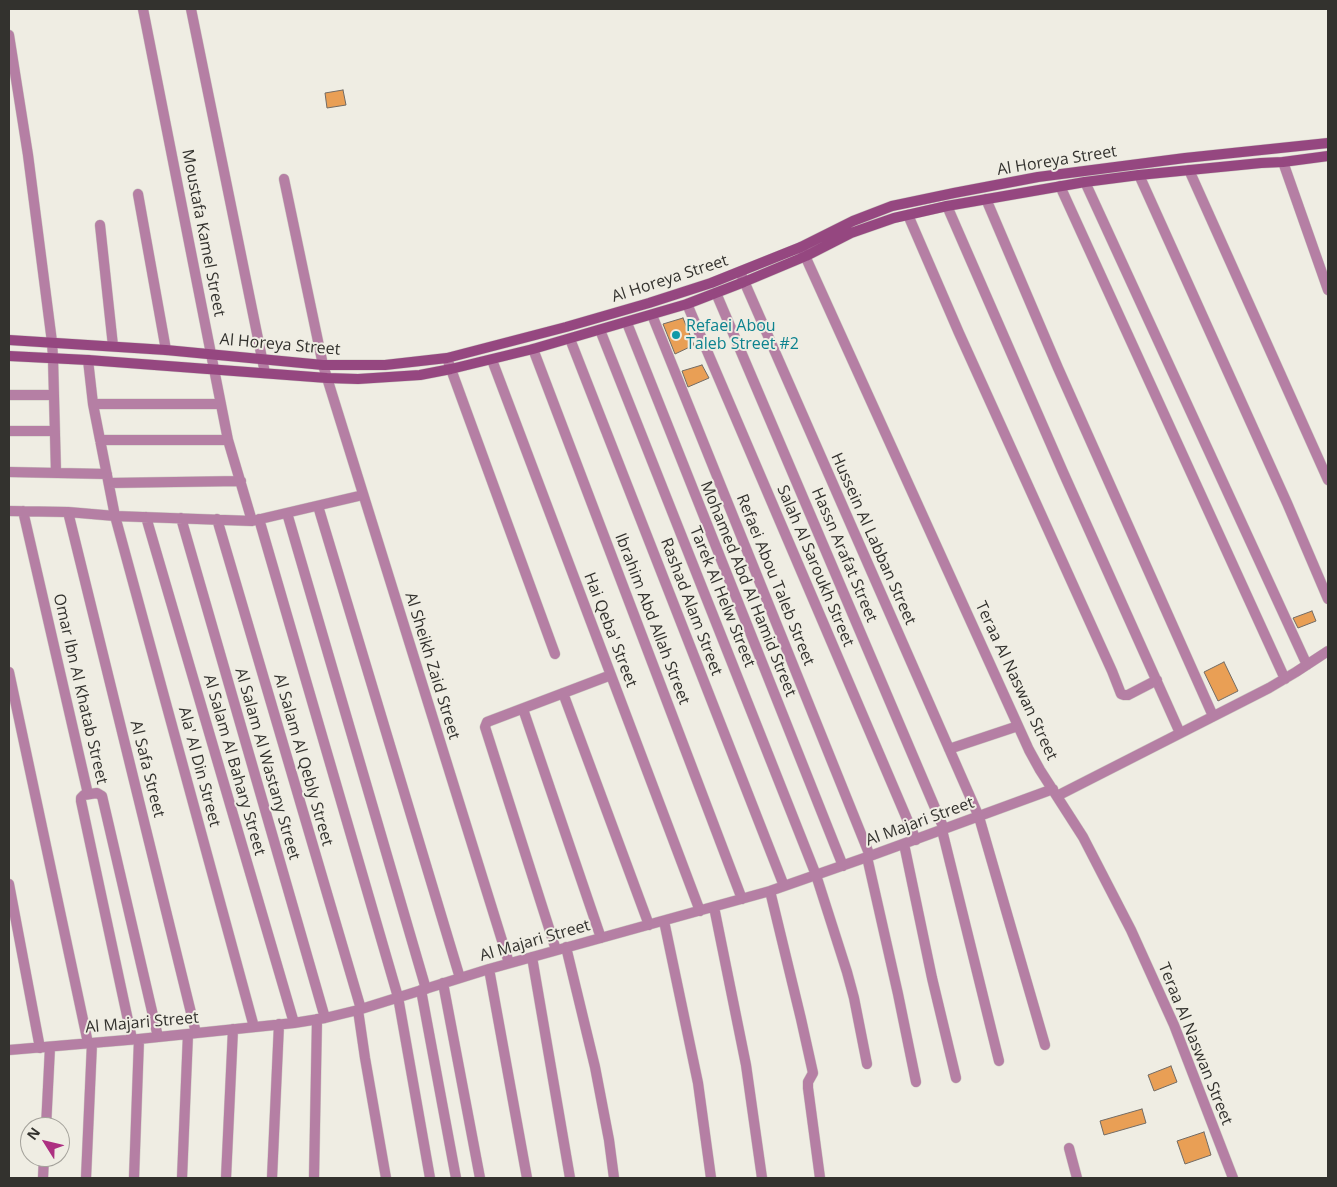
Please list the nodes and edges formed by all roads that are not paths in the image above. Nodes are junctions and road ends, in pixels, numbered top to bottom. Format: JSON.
{"nodes":[{"id":1,"x":144,"y":9,"type":"edge"},
{"id":2,"x":191,"y":9,"type":"edge"},
{"id":3,"x":9,"y":35,"type":"edge"},
{"id":4,"x":1328,"y":143,"type":"edge"},
{"id":5,"x":1260,"y":150,"type":"junction"},
{"id":6,"x":1328,"y":156,"type":"edge"},
{"id":7,"x":1283,"y":162,"type":"junction"},
{"id":8,"x":1261,"y":163,"type":"junction"},
{"id":9,"x":1188,"y":170,"type":"junction"},
{"id":10,"x":1139,"y":175,"type":"junction"},
{"id":11,"x":284,"y":179,"type":"dead end"},
{"id":12,"x":1085,"y":182,"type":"junction"},
{"id":13,"x":1060,"y":186,"type":"junction"},
{"id":14,"x":138,"y":194,"type":"dead end"},
{"id":15,"x":986,"y":199,"type":"junction"},
{"id":16,"x":947,"y":206,"type":"junction"},
{"id":17,"x":908,"y":215,"type":"junction"},
{"id":18,"x":100,"y":225,"type":"dead end"},
{"id":19,"x":804,"y":252,"type":"junction"},
{"id":20,"x":740,"y":272,"type":"junction"},
{"id":21,"x":744,"y":282,"type":"junction"},
{"id":22,"x":1328,"y":290,"type":"edge"},
{"id":23,"x":716,"y":293,"type":"junction"},
{"id":24,"x":687,"y":304,"type":"junction"},
{"id":25,"x":652,"y":315,"type":"junction"},
{"id":26,"x":626,"y":323,"type":"junction"},
{"id":27,"x":600,"y":330,"type":"junction"},
{"id":28,"x":570,"y":339,"type":"junction"},
{"id":29,"x":9,"y":340,"type":"edge"},
{"id":30,"x":52,"y":342,"type":"junction"},
{"id":31,"x":113,"y":346,"type":"junction"},
{"id":32,"x":533,"y":349,"type":"junction"},
{"id":33,"x":166,"y":350,"type":"junction"},
{"id":34,"x":211,"y":355,"type":"junction"},
{"id":35,"x":9,"y":356,"type":"edge"},
{"id":36,"x":53,"y":358,"type":"junction"},
{"id":37,"x":447,"y":358,"type":"junction"},
{"id":38,"x":262,"y":359,"type":"junction"},
{"id":39,"x":88,"y":360,"type":"junction"},
{"id":40,"x":492,"y":360,"type":"junction"},
{"id":41,"x":323,"y":365,"type":"junction"},
{"id":42,"x":214,"y":370,"type":"junction"},
{"id":43,"x":451,"y":370,"type":"junction"},
{"id":44,"x":265,"y":373,"type":"junction"},
{"id":45,"x":327,"y":378,"type":"junction"},
{"id":46,"x":9,"y":395,"type":"edge"},
{"id":47,"x":54,"y":395,"type":"junction"},
{"id":48,"x":93,"y":404,"type":"junction"},
{"id":49,"x":221,"y":404,"type":"junction"},
{"id":50,"x":9,"y":431,"type":"edge"},
{"id":51,"x":55,"y":431,"type":"junction"},
{"id":52,"x":100,"y":440,"type":"junction"},
{"id":53,"x":228,"y":440,"type":"junction"},
{"id":54,"x":9,"y":472,"type":"edge"},
{"id":55,"x":56,"y":473,"type":"junction"},
{"id":56,"x":108,"y":479,"type":"junction"},
{"id":57,"x":1328,"y":480,"type":"edge"},
{"id":58,"x":241,"y":481,"type":"junction"},
{"id":59,"x":363,"y":495,"type":"junction"},
{"id":60,"x":318,"y":506,"type":"junction"},
{"id":61,"x":9,"y":511,"type":"edge"},
{"id":62,"x":23,"y":511,"type":"junction"},
{"id":63,"x":68,"y":512,"type":"junction"},
{"id":64,"x":287,"y":513,"type":"junction"},
{"id":65,"x":115,"y":516,"type":"junction"},
{"id":66,"x":146,"y":517,"type":"junction"},
{"id":67,"x":181,"y":518,"type":"junction"},
{"id":68,"x":217,"y":519,"type":"junction"},
{"id":69,"x":255,"y":520,"type":"junction"},
{"id":70,"x":1328,"y":599,"type":"edge"},
{"id":71,"x":1328,"y":650,"type":"edge"},
{"id":72,"x":555,"y":654,"type":"dead end"},
{"id":73,"x":1307,"y":665,"type":"junction"},
{"id":74,"x":9,"y":672,"type":"edge"},
{"id":75,"x":610,"y":675,"type":"junction"},
{"id":76,"x":1285,"y":678,"type":"junction"},
{"id":77,"x":1157,"y":680,"type":"junction"},
{"id":78,"x":563,"y":693,"type":"junction"},
{"id":79,"x":523,"y":708,"type":"junction"},
{"id":80,"x":1213,"y":716,"type":"junction"},
{"id":81,"x":1018,"y":726,"type":"junction"},
{"id":82,"x":1180,"y":733,"type":"junction"},
{"id":83,"x":949,"y":749,"type":"junction"},
{"id":84,"x":1055,"y":793,"type":"junction"},
{"id":85,"x":88,"y":794,"type":"junction"},
{"id":86,"x":979,"y":817,"type":"junction"},
{"id":87,"x":943,"y":830,"type":"junction"},
{"id":88,"x":916,"y":840,"type":"junction"},
{"id":89,"x":904,"y":844,"type":"junction"},
{"id":90,"x":868,"y":857,"type":"junction"},
{"id":91,"x":842,"y":866,"type":"junction"},
{"id":92,"x":816,"y":875,"type":"junction"},
{"id":93,"x":9,"y":884,"type":"edge"},
{"id":94,"x":784,"y":886,"type":"junction"},
{"id":95,"x":770,"y":891,"type":"junction"},
{"id":96,"x":742,"y":899,"type":"junction"},
{"id":97,"x":714,"y":907,"type":"junction"},
{"id":98,"x":700,"y":911,"type":"junction"},
{"id":99,"x":664,"y":921,"type":"junction"},
{"id":100,"x":649,"y":925,"type":"junction"},
{"id":101,"x":601,"y":938,"type":"junction"},
{"id":102,"x":561,"y":949,"type":"junction"},
{"id":103,"x":532,"y":957,"type":"junction"},
{"id":104,"x":509,"y":963,"type":"junction"},
{"id":105,"x":489,"y":969,"type":"junction"},
{"id":106,"x":460,"y":978,"type":"junction"},
{"id":107,"x":443,"y":983,"type":"junction"},
{"id":108,"x":423,"y":989,"type":"junction"},
{"id":109,"x":398,"y":997,"type":"junction"},
{"id":110,"x":360,"y":1010,"type":"junction"},
{"id":111,"x":321,"y":1019,"type":"junction"},
{"id":112,"x":294,"y":1023,"type":"junction"},
{"id":113,"x":279,"y":1024,"type":"junction"},
{"id":114,"x":254,"y":1027,"type":"junction"},
{"id":115,"x":233,"y":1029,"type":"junction"},
{"id":116,"x":192,"y":1033,"type":"junction"},
{"id":117,"x":158,"y":1037,"type":"junction"},
{"id":118,"x":136,"y":1039,"type":"junction"},
{"id":119,"x":90,"y":1043,"type":"junction"},
{"id":120,"x":1045,"y":1045,"type":"dead end"},
{"id":121,"x":45,"y":1047,"type":"junction"},
{"id":122,"x":9,"y":1050,"type":"edge"},
{"id":123,"x":999,"y":1060,"type":"dead end"},
{"id":124,"x":867,"y":1064,"type":"dead end"},
{"id":125,"x":956,"y":1078,"type":"dead end"},
{"id":126,"x":916,"y":1082,"type":"dead end"},
{"id":127,"x":46,"y":1117,"type":"edge"},
{"id":128,"x":1069,"y":1148,"type":"dead end"},
{"id":129,"x":86,"y":1178,"type":"edge"},
{"id":130,"x":134,"y":1178,"type":"edge"},
{"id":131,"x":182,"y":1178,"type":"edge"},
{"id":132,"x":226,"y":1178,"type":"edge"},
{"id":133,"x":272,"y":1178,"type":"edge"},
{"id":134,"x":314,"y":1178,"type":"edge"},
{"id":135,"x":386,"y":1178,"type":"edge"},
{"id":136,"x":430,"y":1178,"type":"edge"},
{"id":137,"x":456,"y":1178,"type":"edge"},
{"id":138,"x":480,"y":1178,"type":"edge"},
{"id":139,"x":527,"y":1178,"type":"edge"},
{"id":140,"x":570,"y":1178,"type":"edge"},
{"id":141,"x":614,"y":1178,"type":"edge"},
{"id":142,"x":711,"y":1178,"type":"edge"},
{"id":143,"x":762,"y":1178,"type":"edge"},
{"id":144,"x":820,"y":1178,"type":"edge"},
{"id":145,"x":1076,"y":1178,"type":"edge"},
{"id":146,"x":1233,"y":1178,"type":"edge"}],
"edges":[{"from":1,"to":34,"type":"street","name":"Moustafa Kamel Street"},
{"from":2,"to":38,"type":"street"},
{"from":3,"to":30,"type":"street"},
{"from":4,"to":5,"type":"main road","name":"Al Horeya Street"},
{"from":5,"to":8,"type":"main road"},
{"from":5,"to":19,"type":"main road","name":"Al Horeya Street"},
{"from":6,"to":7,"type":"main road","name":"Al Horeya Street"},
{"from":7,"to":8,"type":"main road","name":"Al Horeya Street"},
{"from":7,"to":22,"type":"street"},
{"from":8,"to":9,"type":"main road","name":"Al Horeya Street"},
{"from":9,"to":10,"type":"main road","name":"Al Horeya Street"},
{"from":9,"to":57,"type":"street"},
{"from":10,"to":12,"type":"main road","name":"Al Horeya Street"},
{"from":10,"to":70,"type":"street"},
{"from":11,"to":41,"type":"street","name":"Al Sheikh Zaid Street"},
{"from":12,"to":13,"type":"main road","name":"Al Horeya Street"},
{"from":12,"to":73,"type":"street"},
{"from":13,"to":15,"type":"main road","name":"Al Horeya Street"},
{"from":13,"to":76,"type":"street"},
{"from":14,"to":33,"type":"street"},
{"from":15,"to":16,"type":"main road","name":"Al Horeya Street"},
{"from":15,"to":80,"type":"street"},
{"from":16,"to":17,"type":"main road","name":"Al Horeya Street"},
{"from":16,"to":77,"type":"street"},
{"from":17,"to":19,"type":"main road","name":"Al Horeya Street"},
{"from":17,"to":77,"type":"street"},
{"from":18,"to":31,"type":"street"},
{"from":19,"to":20,"type":"main road","name":"Al Horeya Street"},
{"from":19,"to":21,"type":"main road","name":"Al Horeya Street"},
{"from":19,"to":81,"type":"street","name":"Teraa Al Naswan Street"},
{"from":20,"to":21,"type":"street","name":"Hussein Al Labban Street"},
{"from":20,"to":37,"type":"main road","name":"Al Horeya Street"},
{"from":21,"to":23,"type":"main road","name":"Al Horeya Street"},
{"from":21,"to":83,"type":"street","name":"Hussein Al Labban Street"},
{"from":23,"to":24,"type":"main road","name":"Al Horeya Street"},
{"from":23,"to":87,"type":"street","name":"Hassn Arafat Street"},
{"from":24,"to":25,"type":"main road","name":"Al Horeya Street"},
{"from":24,"to":88,"type":"street","name":"Salah Al Saroukh Street"},
{"from":25,"to":26,"type":"main road","name":"Al Horeya Street"},
{"from":25,"to":90,"type":"street","name":"Refaei Abou Taleb Street"},
{"from":26,"to":27,"type":"main road","name":"Al Horeya Street"},
{"from":26,"to":91,"type":"street","name":"Mohamed Abd Al Hamid Street"},
{"from":27,"to":28,"type":"main road","name":"Al Horeya Street"},
{"from":27,"to":92,"type":"street","name":"Tarek Al Helw Street"},
{"from":28,"to":32,"type":"main road","name":"Al Horeya Street"},
{"from":28,"to":94,"type":"street","name":"Rashad Alam Street"},
{"from":29,"to":30,"type":"main road","name":"Al Horeya Street"},
{"from":30,"to":31,"type":"main road","name":"Al Horeya Street"},
{"from":30,"to":36,"type":"street"},
{"from":31,"to":33,"type":"main road","name":"Al Horeya Street"},
{"from":32,"to":40,"type":"main road","name":"Al Horeya Street"},
{"from":32,"to":96,"type":"street","name":"Ibrahim Abd Allah Street"},
{"from":33,"to":34,"type":"main road","name":"Al Horeya Street"},
{"from":34,"to":38,"type":"main road","name":"Al Horeya Street"},
{"from":34,"to":42,"type":"street","name":"Moustafa Kamel Street"},
{"from":35,"to":36,"type":"main road","name":"Al Horeya Street"},
{"from":36,"to":39,"type":"main road","name":"Al Horeya Street"},
{"from":36,"to":47,"type":"street"},
{"from":37,"to":41,"type":"main road","name":"Al Horeya Street"},
{"from":37,"to":43,"type":"street"},
{"from":38,"to":41,"type":"main road","name":"Al Horeya Street"},
{"from":38,"to":44,"type":"street"},
{"from":39,"to":42,"type":"main road","name":"Al Horeya Street"},
{"from":39,"to":48,"type":"street","name":"Ala' Al Din Street"},
{"from":40,"to":43,"type":"main road","name":"Al Horeya Street"},
{"from":40,"to":75,"type":"street","name":"Hai Qeba' Street"},
{"from":41,"to":45,"type":"street","name":"Al Sheikh Zaid Street"},
{"from":42,"to":44,"type":"main road","name":"Al Horeya Street"},
{"from":42,"to":49,"type":"street","name":"Moustafa Kamel Street"},
{"from":43,"to":45,"type":"main road","name":"Al Horeya Street"},
{"from":43,"to":72,"type":"street"},
{"from":44,"to":45,"type":"main road","name":"Al Horeya Street"},
{"from":45,"to":59,"type":"street","name":"Al Sheikh Zaid Street"},
{"from":46,"to":47,"type":"street"},
{"from":47,"to":51,"type":"street"},
{"from":48,"to":49,"type":"street"},
{"from":48,"to":52,"type":"street","name":"Ala' Al Din Street"},
{"from":49,"to":53,"type":"street","name":"Moustafa Kamel Street"},
{"from":50,"to":51,"type":"street"},
{"from":51,"to":55,"type":"street"},
{"from":52,"to":53,"type":"street"},
{"from":52,"to":56,"type":"street","name":"Ala' Al Din Street"},
{"from":53,"to":58,"type":"street","name":"Moustafa Kamel Street"},
{"from":54,"to":55,"type":"street"},
{"from":55,"to":56,"type":"street"},
{"from":56,"to":58,"type":"street"},
{"from":56,"to":65,"type":"street","name":"Ala' Al Din Street"},
{"from":58,"to":69,"type":"street","name":"Moustafa Kamel Street"},
{"from":59,"to":60,"type":"street"},
{"from":59,"to":104,"type":"street","name":"Al Sheikh Zaid Street"},
{"from":60,"to":64,"type":"street"},
{"from":60,"to":106,"type":"street"},
{"from":61,"to":62,"type":"street"},
{"from":62,"to":63,"type":"street"},
{"from":62,"to":85,"type":"street","name":"Omar Ibn Al Khatab Street"},
{"from":63,"to":65,"type":"street"},
{"from":63,"to":116,"type":"street","name":"Al Safa Street"},
{"from":64,"to":69,"type":"street"},
{"from":64,"to":108,"type":"street"},
{"from":65,"to":66,"type":"street"},
{"from":65,"to":114,"type":"street","name":"Ala' Al Din Street"},
{"from":66,"to":67,"type":"street"},
{"from":66,"to":112,"type":"street","name":"Al Salam Al Bahary Street"},
{"from":67,"to":68,"type":"street"},
{"from":67,"to":111,"type":"street","name":"Al Salam Al Wastany Street"},
{"from":68,"to":69,"type":"street"},
{"from":68,"to":110,"type":"street","name":"Al Salam Al Qebly Street"},
{"from":69,"to":109,"type":"street","name":"Moustafa Kamel Street"},
{"from":71,"to":73,"type":"street","name":"Al Majari Street"},
{"from":73,"to":76,"type":"street","name":"Al Majari Street"},
{"from":74,"to":119,"type":"street"},
{"from":75,"to":78,"type":"street"},
{"from":75,"to":98,"type":"street","name":"Hai Qeba' Street"},
{"from":76,"to":80,"type":"street","name":"Al Majari Street"},
{"from":77,"to":82,"type":"street"},
{"from":78,"to":79,"type":"street"},
{"from":78,"to":100,"type":"street"},
{"from":79,"to":101,"type":"street"},
{"from":79,"to":102,"type":"street"},
{"from":80,"to":82,"type":"street","name":"Al Majari Street"},
{"from":81,"to":83,"type":"street"},
{"from":81,"to":84,"type":"street","name":"Teraa Al Naswan Street"},
{"from":82,"to":84,"type":"street","name":"Al Majari Street"},
{"from":83,"to":86,"type":"street","name":"Hussein Al Labban Street"},
{"from":84,"to":86,"type":"street","name":"Al Majari Street"},
{"from":84,"to":146,"type":"street","name":"Teraa Al Naswan Street"},
{"from":85,"to":117,"type":"street","name":"Omar Ibn Al Khatab Street"},
{"from":85,"to":118,"type":"street"},
{"from":86,"to":87,"type":"street","name":"Al Majari Street"},
{"from":86,"to":120,"type":"street","name":"Hussein Al Labban Street"},
{"from":87,"to":88,"type":"street","name":"Al Majari Street"},
{"from":87,"to":123,"type":"street","name":"Hassn Arafat Street"},
{"from":88,"to":89,"type":"street","name":"Al Majari Street"},
{"from":89,"to":90,"type":"street","name":"Al Majari Street"},
{"from":89,"to":125,"type":"street"},
{"from":90,"to":91,"type":"street","name":"Al Majari Street"},
{"from":90,"to":126,"type":"street","name":"Refaei Abou Taleb Street"},
{"from":91,"to":92,"type":"street","name":"Al Majari Street"},
{"from":92,"to":94,"type":"street","name":"Al Majari Street"},
{"from":92,"to":124,"type":"street","name":"Tarek Al Helw Street"},
{"from":93,"to":121,"type":"street"},
{"from":94,"to":95,"type":"street","name":"Al Majari Street"},
{"from":95,"to":96,"type":"street","name":"Al Majari Street"},
{"from":95,"to":144,"type":"street"},
{"from":96,"to":97,"type":"street","name":"Al Majari Street"},
{"from":97,"to":98,"type":"street","name":"Al Majari Street"},
{"from":97,"to":143,"type":"street"},
{"from":98,"to":99,"type":"street","name":"Al Majari Street"},
{"from":99,"to":100,"type":"street","name":"Al Majari Street"},
{"from":99,"to":142,"type":"street"},
{"from":100,"to":101,"type":"street","name":"Al Majari Street"},
{"from":101,"to":102,"type":"street","name":"Al Majari Street"},
{"from":102,"to":103,"type":"street","name":"Al Majari Street"},
{"from":102,"to":141,"type":"street"},
{"from":103,"to":104,"type":"street","name":"Al Majari Street"},
{"from":103,"to":140,"type":"street"},
{"from":104,"to":105,"type":"street","name":"Al Majari Street"},
{"from":105,"to":106,"type":"street","name":"Al Majari Street"},
{"from":105,"to":139,"type":"street"},
{"from":106,"to":107,"type":"street","name":"Al Majari Street"},
{"from":107,"to":108,"type":"street","name":"Al Majari Street"},
{"from":107,"to":138,"type":"street"},
{"from":108,"to":109,"type":"street","name":"Al Majari Street"},
{"from":108,"to":137,"type":"street"},
{"from":109,"to":110,"type":"street","name":"Al Majari Street"},
{"from":109,"to":136,"type":"street","name":"Moustafa Kamel Street"},
{"from":110,"to":111,"type":"street","name":"Al Majari Street"},
{"from":110,"to":135,"type":"street","name":"Al Salam Al Qebly Street"},
{"from":111,"to":112,"type":"street","name":"Al Majari Street"},
{"from":111,"to":134,"type":"street","name":"Al Salam Al Wastany Street"},
{"from":112,"to":113,"type":"street","name":"Al Majari Street"},
{"from":113,"to":114,"type":"street","name":"Al Majari Street"},
{"from":113,"to":133,"type":"street"},
{"from":114,"to":115,"type":"street","name":"Al Majari Street"},
{"from":115,"to":116,"type":"street","name":"Al Majari Street"},
{"from":115,"to":132,"type":"street"},
{"from":116,"to":117,"type":"street","name":"Al Majari Street"},
{"from":116,"to":131,"type":"street","name":"Al Safa Street"},
{"from":117,"to":118,"type":"street","name":"Al Majari Street"},
{"from":118,"to":119,"type":"street","name":"Al Majari Street"},
{"from":118,"to":130,"type":"street"},
{"from":119,"to":121,"type":"street","name":"Al Majari Street"},
{"from":119,"to":129,"type":"street"},
{"from":121,"to":122,"type":"street","name":"Al Majari Street"},
{"from":121,"to":127,"type":"street"},
{"from":128,"to":145,"type":"street"}]}
